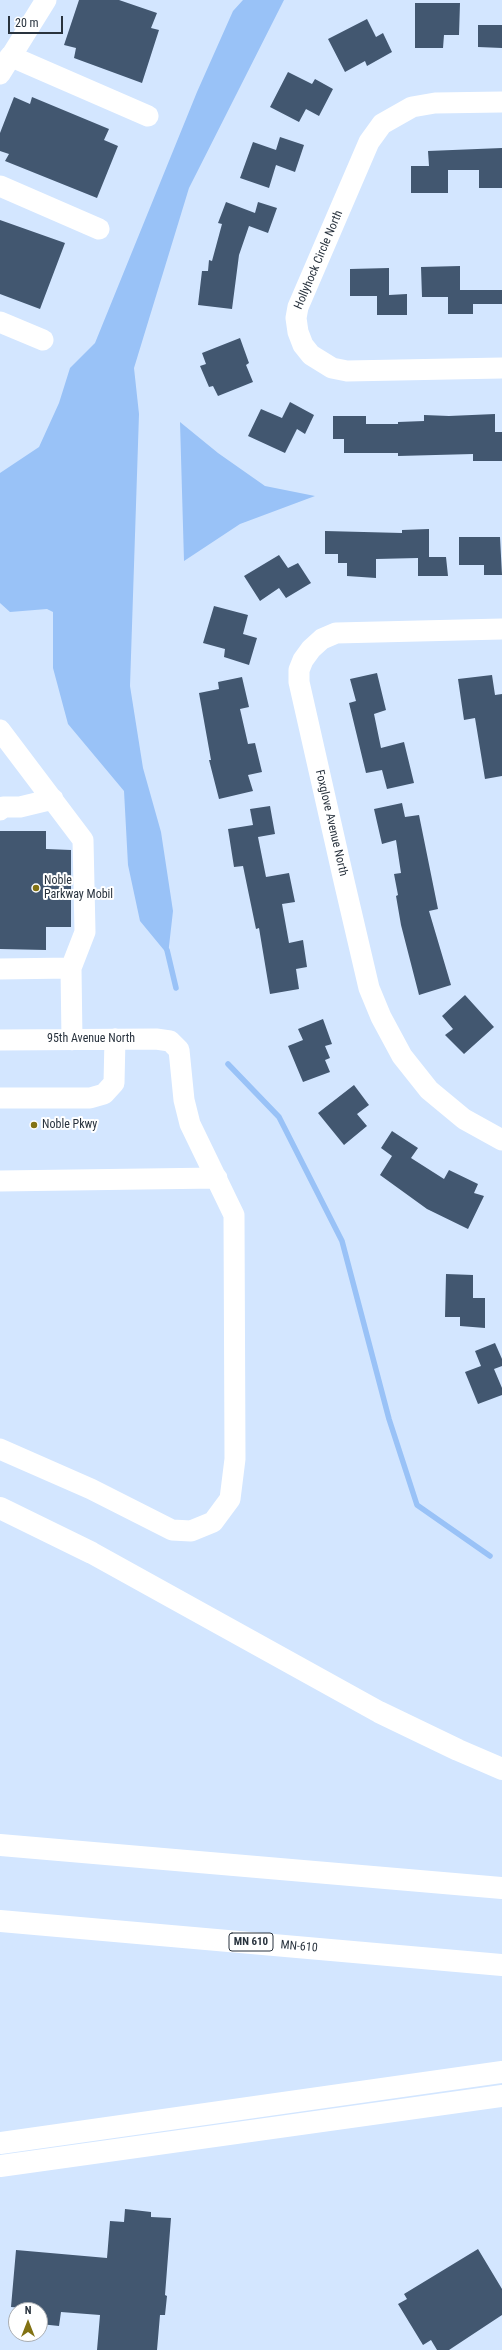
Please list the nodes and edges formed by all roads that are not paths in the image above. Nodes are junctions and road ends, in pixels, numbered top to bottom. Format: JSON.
{"nodes":[{"id":1,"x":44,"y":1,"type":"edge"},
{"id":2,"x":10,"y":56,"type":"junction"},
{"id":3,"x":0,"y":74,"type":"edge"},
{"id":4,"x":502,"y":102,"type":"edge"},
{"id":5,"x":148,"y":116,"type":"dead end"},
{"id":6,"x":0,"y":186,"type":"edge"},
{"id":7,"x":99,"y":229,"type":"dead end"},
{"id":8,"x":0,"y":322,"type":"edge"},
{"id":9,"x":43,"y":340,"type":"dead end"},
{"id":10,"x":502,"y":368,"type":"edge"},
{"id":11,"x":502,"y":629,"type":"edge"},
{"id":12,"x":0,"y":730,"type":"edge"},
{"id":13,"x":52,"y":799,"type":"junction"},
{"id":14,"x":0,"y":810,"type":"edge"},
{"id":15,"x":0,"y":968,"type":"edge"},
{"id":16,"x":71,"y":968,"type":"junction"},
{"id":17,"x":115,"y":1039,"type":"junction"},
{"id":18,"x":0,"y":1040,"type":"edge"},
{"id":19,"x":72,"y":1040,"type":"junction"},
{"id":20,"x":0,"y":1098,"type":"edge"},
{"id":21,"x":502,"y":1140,"type":"edge"},
{"id":22,"x":216,"y":1178,"type":"junction"},
{"id":23,"x":0,"y":1181,"type":"edge"},
{"id":24,"x":0,"y":1449,"type":"edge"},
{"id":25,"x":0,"y":1508,"type":"edge"},
{"id":26,"x":502,"y":1769,"type":"edge"},
{"id":27,"x":0,"y":1845,"type":"edge"},
{"id":28,"x":502,"y":1888,"type":"edge"},
{"id":29,"x":0,"y":1921,"type":"edge"},
{"id":30,"x":502,"y":1964,"type":"edge"},
{"id":31,"x":502,"y":2072,"type":"edge"},
{"id":32,"x":502,"y":2096,"type":"edge"},
{"id":33,"x":0,"y":2144,"type":"edge"},
{"id":34,"x":0,"y":2166,"type":"edge"}],
"edges":[{"from":1,"to":2,"type":"street"},
{"from":2,"to":3,"type":"street"},
{"from":2,"to":5,"type":"street"},
{"from":4,"to":10,"type":"street","name":"Hollyhock Circle North"},
{"from":6,"to":7,"type":"street"},
{"from":8,"to":9,"type":"street"},
{"from":11,"to":21,"type":"street","name":"Foxglove Avenue North"},
{"from":12,"to":13,"type":"street"},
{"from":13,"to":14,"type":"street"},
{"from":13,"to":16,"type":"street"},
{"from":15,"to":16,"type":"street"},
{"from":16,"to":19,"type":"street"},
{"from":17,"to":19,"type":"street","name":"95th Avenue North"},
{"from":17,"to":20,"type":"street"},
{"from":17,"to":22,"type":"street","name":"95th Avenue North"},
{"from":18,"to":19,"type":"street","name":"95th Avenue North"},
{"from":22,"to":23,"type":"street"},
{"from":22,"to":24,"type":"street"},
{"from":25,"to":26,"type":"highway"},
{"from":27,"to":28,"type":"highway"},
{"from":29,"to":30,"type":"highway","name":"MN-610","number":"MN 610"},
{"from":31,"to":33,"type":"highway"},
{"from":32,"to":34,"type":"highway"}]}
